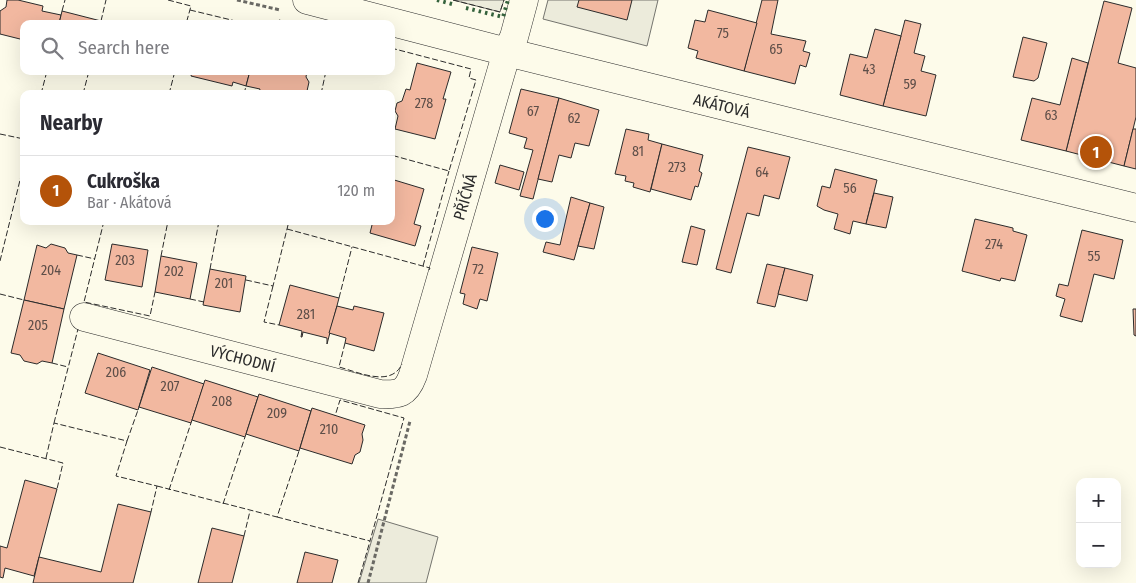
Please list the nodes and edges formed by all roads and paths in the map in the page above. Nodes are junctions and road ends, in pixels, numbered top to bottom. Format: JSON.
{"nodes":[{"id":1,"x":307,"y":0,"type":"edge"},
{"id":2,"x":524,"y":0,"type":"edge"},
{"id":3,"x":384,"y":20,"type":"edge"},
{"id":4,"x":395,"y":23,"type":"edge"},
{"id":5,"x":507,"y":52,"type":"junction"},
{"id":6,"x":1136,"y":208,"type":"edge"},
{"id":7,"x":84,"y":318,"type":"dead end"},
{"id":8,"x":403,"y":392,"type":"junction"},
{"id":9,"x":368,"y":583,"type":"edge"}],
"edges":[{"from":1,"to":3,"type":"street","name":"AKÁTOVÁ"},
{"from":2,"to":5,"type":"street","name":"PŘÍČNÁ"},
{"from":4,"to":5,"type":"street","name":"AKÁTOVÁ"},
{"from":5,"to":6,"type":"street","name":"AKÁTOVÁ"},
{"from":5,"to":8,"type":"street","name":"PŘÍČNÁ"},
{"from":7,"to":8,"type":"street","name":"VÝCHODNÍ"},
{"from":8,"to":9,"type":"path"}]}
